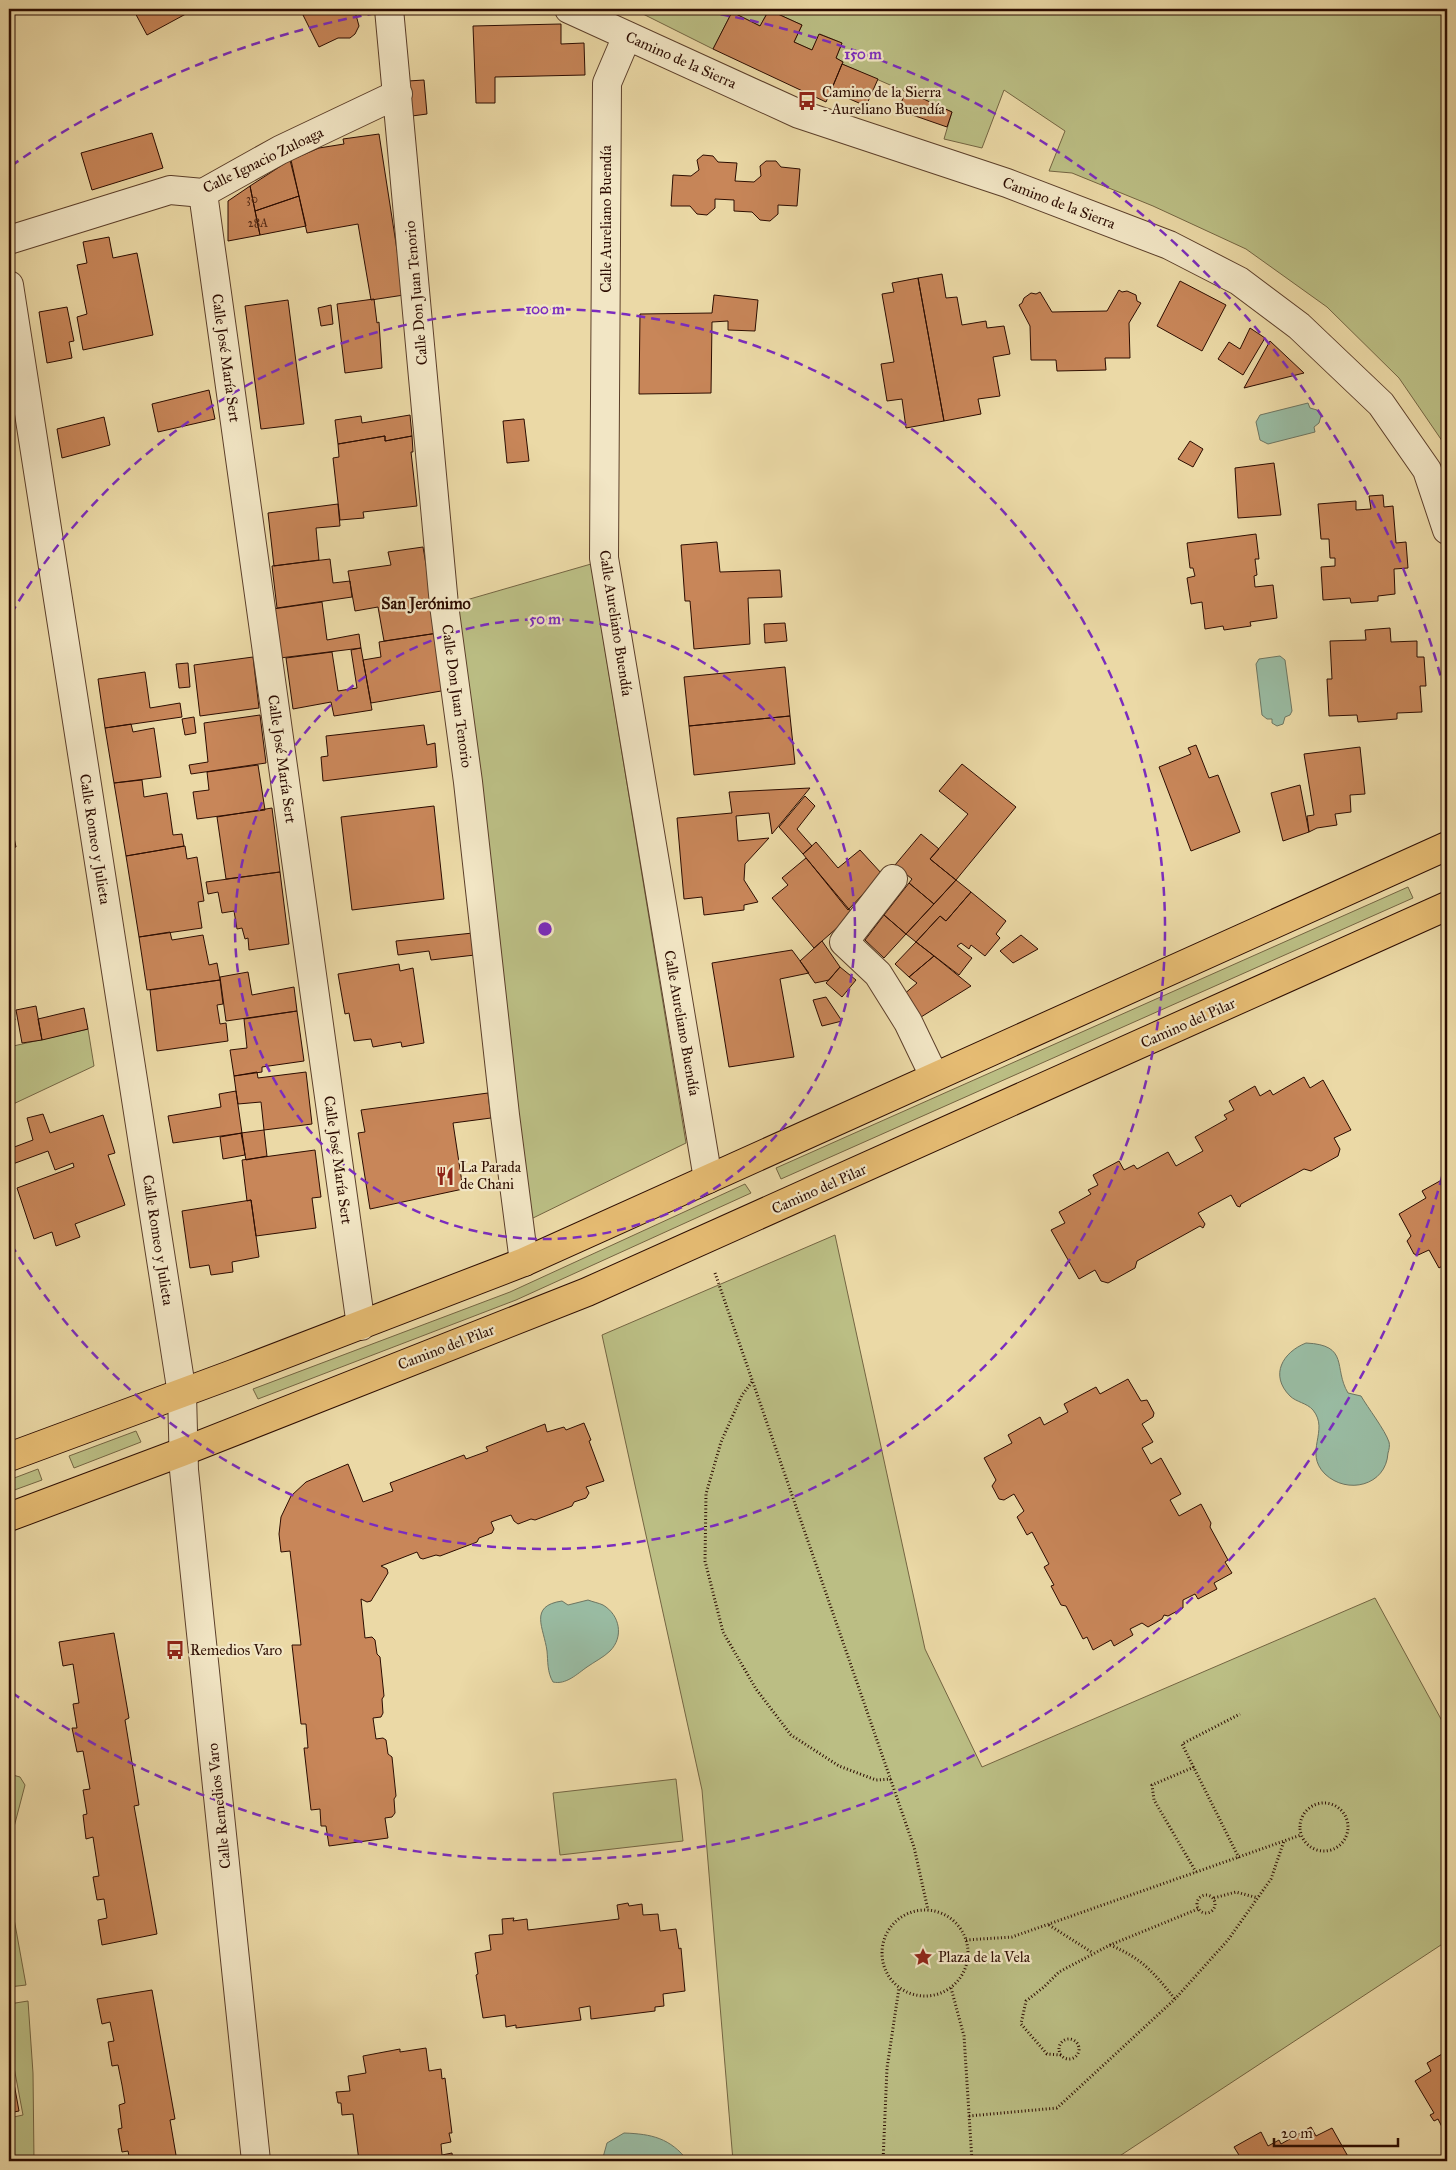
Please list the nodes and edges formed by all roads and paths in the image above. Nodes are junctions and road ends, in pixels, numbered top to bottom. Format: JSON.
{"nodes":[{"id":1,"x":389,"y":9,"type":"edge"},
{"id":2,"x":569,"y":9,"type":"edge"},
{"id":3,"x":627,"y":36,"type":"junction"},
{"id":4,"x":398,"y":94,"type":"junction"},
{"id":5,"x":203,"y":192,"type":"junction"},
{"id":6,"x":9,"y":240,"type":"edge"},
{"id":7,"x":9,"y":285,"type":"edge"},
{"id":8,"x":1447,"y":530,"type":"edge"},
{"id":9,"x":1447,"y":846,"type":"edge"},
{"id":10,"x":893,"y":879,"type":"dead end"},
{"id":11,"x":1447,"y":906,"type":"edge"},
{"id":12,"x":934,"y":1076,"type":"junction"},
{"id":13,"x":708,"y":1178,"type":"junction"},
{"id":14,"x":703,"y":1240,"type":"junction"},
{"id":15,"x":524,"y":1262,"type":"junction"},
{"id":16,"x":361,"y":1326,"type":"junction"},
{"id":17,"x":753,"y":1382,"type":"junction"},
{"id":18,"x":182,"y":1394,"type":"junction"},
{"id":19,"x":182,"y":1452,"type":"junction"},
{"id":20,"x":9,"y":1457,"type":"edge"},
{"id":21,"x":9,"y":1517,"type":"edge"},
{"id":22,"x":1240,"y":1714,"type":"dead end"},
{"id":23,"x":1194,"y":1767,"type":"junction"},
{"id":24,"x":891,"y":1779,"type":"junction"},
{"id":25,"x":1301,"y":1835,"type":"junction"},
{"id":26,"x":1284,"y":1842,"type":"junction"},
{"id":27,"x":1239,"y":1858,"type":"junction"},
{"id":28,"x":1196,"y":1872,"type":"junction"},
{"id":29,"x":1214,"y":1898,"type":"junction"},
{"id":30,"x":1258,"y":1898,"type":"junction"},
{"id":31,"x":1198,"y":1909,"type":"junction"},
{"id":32,"x":928,"y":1910,"type":"junction"},
{"id":33,"x":1048,"y":1924,"type":"junction"},
{"id":34,"x":966,"y":1940,"type":"junction"},
{"id":35,"x":1110,"y":1946,"type":"junction"},
{"id":36,"x":1094,"y":1953,"type":"junction"},
{"id":37,"x":899,"y":1988,"type":"junction"},
{"id":38,"x":950,"y":1988,"type":"junction"},
{"id":39,"x":1175,"y":1998,"type":"junction"},
{"id":40,"x":1061,"y":2055,"type":"junction"},
{"id":41,"x":969,"y":2116,"type":"junction"},
{"id":42,"x":256,"y":2161,"type":"edge"},
{"id":43,"x":883,"y":2161,"type":"edge"},
{"id":44,"x":972,"y":2161,"type":"edge"}],
"edges":[{"from":1,"to":4,"type":"street","name":"Calle Don Juan Tenorio"},
{"from":2,"to":3,"type":"street","name":"Camino de la Sierra"},
{"from":3,"to":8,"type":"street","name":"Camino de la Sierra"},
{"from":3,"to":13,"type":"street","name":"Calle Aureliano Buendía"},
{"from":4,"to":5,"type":"street","name":"Calle Ignacio Zuloaga"},
{"from":4,"to":15,"type":"street","name":"Calle Don Juan Tenorio"},
{"from":5,"to":6,"type":"street","name":"Calle Ignacio Zuloaga"},
{"from":5,"to":16,"type":"street","name":"Calle José María Sert"},
{"from":7,"to":18,"type":"street","name":"Calle Romeo y Julieta"},
{"from":9,"to":12,"type":"main road"},
{"from":10,"to":12,"type":"street"},
{"from":11,"to":14,"type":"main road","name":"Camino del Pilar"},
{"from":12,"to":13,"type":"main road"},
{"from":13,"to":15,"type":"main road"},
{"from":14,"to":17,"type":"path"},
{"from":14,"to":19,"type":"main road","name":"Camino del Pilar"},
{"from":15,"to":16,"type":"main road"},
{"from":16,"to":18,"type":"main road"},
{"from":17,"to":24,"type":"path"},
{"from":17,"to":24,"type":"path"},
{"from":18,"to":19,"type":"street"},
{"from":18,"to":20,"type":"main road"},
{"from":19,"to":21,"type":"main road","name":"Camino del Pilar"},
{"from":19,"to":42,"type":"street","name":"Calle Remedios Varo"},
{"from":22,"to":23,"type":"path"},
{"from":23,"to":27,"type":"path"},
{"from":23,"to":28,"type":"path"},
{"from":24,"to":32,"type":"path"},
{"from":25,"to":25,"type":"path"},
{"from":25,"to":26,"type":"path"},
{"from":26,"to":27,"type":"path"},
{"from":26,"to":30,"type":"path"},
{"from":27,"to":28,"type":"path"},
{"from":28,"to":33,"type":"path"},
{"from":29,"to":30,"type":"path"},
{"from":29,"to":31,"type":"path"},
{"from":29,"to":31,"type":"path"},
{"from":30,"to":39,"type":"path"},
{"from":31,"to":35,"type":"path"},
{"from":32,"to":34,"type":"path"},
{"from":32,"to":37,"type":"path"},
{"from":33,"to":34,"type":"path"},
{"from":33,"to":36,"type":"path"},
{"from":34,"to":38,"type":"path"},
{"from":35,"to":36,"type":"path"},
{"from":35,"to":39,"type":"path"},
{"from":36,"to":40,"type":"path"},
{"from":37,"to":38,"type":"path"},
{"from":37,"to":43,"type":"path"},
{"from":38,"to":41,"type":"path"},
{"from":39,"to":41,"type":"path"},
{"from":40,"to":40,"type":"path"},
{"from":41,"to":44,"type":"path"}]}
